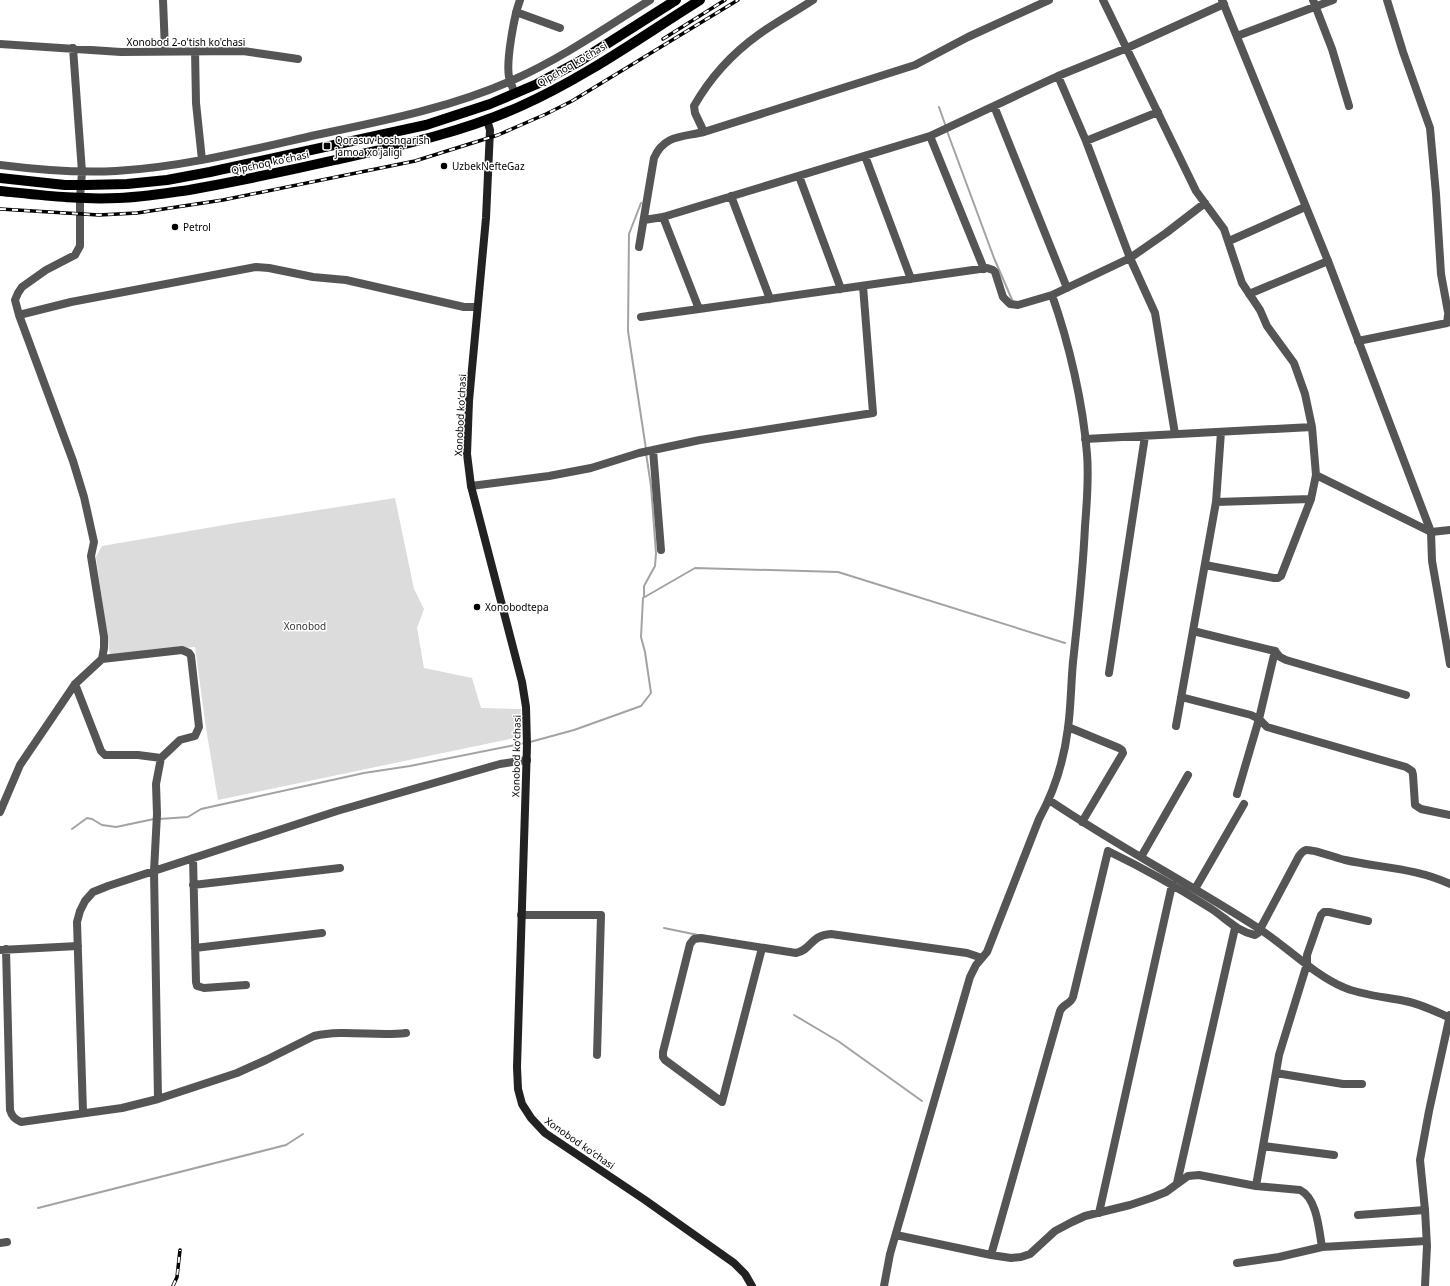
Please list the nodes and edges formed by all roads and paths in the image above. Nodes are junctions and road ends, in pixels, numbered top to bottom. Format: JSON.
{"nodes":[{"id":1,"x":164,"y":0,"type":"edge"},
{"id":2,"x":520,"y":0,"type":"edge"},
{"id":3,"x":650,"y":0,"type":"edge"},
{"id":4,"x":676,"y":0,"type":"edge"},
{"id":5,"x":700,"y":0,"type":"edge"},
{"id":6,"x":813,"y":0,"type":"edge"},
{"id":7,"x":1049,"y":0,"type":"edge"},
{"id":8,"x":1103,"y":0,"type":"edge"},
{"id":9,"x":1333,"y":0,"type":"edge"},
{"id":10,"x":1387,"y":0,"type":"edge"},
{"id":11,"x":1223,"y":2,"type":"edge"},
{"id":12,"x":1314,"y":3,"type":"edge"},
{"id":13,"x":516,"y":12,"type":"junction"},
{"id":14,"x":560,"y":28,"type":"dead end"},
{"id":15,"x":1237,"y":36,"type":"junction"},
{"id":16,"x":0,"y":44,"type":"edge"},
{"id":17,"x":73,"y":48,"type":"junction"},
{"id":18,"x":1127,"y":48,"type":"junction"},
{"id":19,"x":165,"y":50,"type":"junction"},
{"id":20,"x":195,"y":50,"type":"junction"},
{"id":21,"x":298,"y":59,"type":"dead end"},
{"id":22,"x":1058,"y":76,"type":"junction"},
{"id":23,"x":510,"y":81,"type":"junction"},
{"id":24,"x":515,"y":94,"type":"junction"},
{"id":25,"x":520,"y":106,"type":"junction"},
{"id":26,"x":994,"y":106,"type":"junction"},
{"id":27,"x":1349,"y":106,"type":"dead end"},
{"id":28,"x":483,"y":107,"type":"junction"},
{"id":29,"x":1158,"y":112,"type":"junction"},
{"id":30,"x":487,"y":120,"type":"junction"},
{"id":31,"x":704,"y":132,"type":"junction"},
{"id":32,"x":930,"y":136,"type":"junction"},
{"id":33,"x":1086,"y":141,"type":"junction"},
{"id":34,"x":865,"y":156,"type":"junction"},
{"id":35,"x":202,"y":160,"type":"junction"},
{"id":36,"x":0,"y":165,"type":"edge"},
{"id":37,"x":82,"y":172,"type":"junction"},
{"id":38,"x":798,"y":176,"type":"junction"},
{"id":39,"x":0,"y":178,"type":"edge"},
{"id":40,"x":81,"y":185,"type":"junction"},
{"id":41,"x":0,"y":191,"type":"edge"},
{"id":42,"x":731,"y":196,"type":"junction"},
{"id":43,"x":80,"y":198,"type":"junction"},
{"id":44,"x":1205,"y":203,"type":"junction"},
{"id":45,"x":1305,"y":207,"type":"junction"},
{"id":46,"x":663,"y":217,"type":"junction"},
{"id":47,"x":644,"y":220,"type":"junction"},
{"id":48,"x":1229,"y":241,"type":"junction"},
{"id":49,"x":639,"y":247,"type":"dead end"},
{"id":50,"x":1130,"y":258,"type":"junction"},
{"id":51,"x":1328,"y":261,"type":"junction"},
{"id":52,"x":984,"y":268,"type":"junction"},
{"id":53,"x":911,"y":279,"type":"junction"},
{"id":54,"x":863,"y":286,"type":"junction"},
{"id":55,"x":1067,"y":288,"type":"junction"},
{"id":56,"x":842,"y":289,"type":"junction"},
{"id":57,"x":1249,"y":294,"type":"junction"},
{"id":58,"x":1052,"y":295,"type":"junction"},
{"id":59,"x":770,"y":299,"type":"junction"},
{"id":60,"x":477,"y":307,"type":"junction"},
{"id":61,"x":699,"y":309,"type":"junction"},
{"id":62,"x":1449,"y":309,"type":"edge"},
{"id":63,"x":19,"y":316,"type":"junction"},
{"id":64,"x":641,"y":317,"type":"dead end"},
{"id":65,"x":1358,"y":341,"type":"junction"},
{"id":66,"x":1312,"y":427,"type":"junction"},
{"id":67,"x":1221,"y":432,"type":"junction"},
{"id":68,"x":1175,"y":434,"type":"junction"},
{"id":69,"x":1145,"y":436,"type":"junction"},
{"id":70,"x":1085,"y":439,"type":"junction"},
{"id":71,"x":652,"y":450,"type":"junction"},
{"id":72,"x":1316,"y":475,"type":"junction"},
{"id":73,"x":471,"y":486,"type":"junction"},
{"id":74,"x":1311,"y":499,"type":"junction"},
{"id":75,"x":1216,"y":502,"type":"junction"},
{"id":76,"x":1450,"y":530,"type":"edge"},
{"id":77,"x":1431,"y":532,"type":"junction"},
{"id":78,"x":661,"y":550,"type":"dead end"},
{"id":79,"x":1204,"y":565,"type":"junction"},
{"id":80,"x":1193,"y":630,"type":"junction"},
{"id":81,"x":1274,"y":651,"type":"junction"},
{"id":82,"x":102,"y":659,"type":"junction"},
{"id":83,"x":1450,"y":664,"type":"edge"},
{"id":84,"x":1109,"y":673,"type":"dead end"},
{"id":85,"x":75,"y":684,"type":"junction"},
{"id":86,"x":1406,"y":695,"type":"dead end"},
{"id":87,"x":1181,"y":697,"type":"junction"},
{"id":88,"x":1259,"y":718,"type":"junction"},
{"id":89,"x":1176,"y":726,"type":"dead end"},
{"id":90,"x":1068,"y":727,"type":"junction"},
{"id":91,"x":161,"y":758,"type":"junction"},
{"id":92,"x":527,"y":760,"type":"junction"},
{"id":93,"x":1188,"y":775,"type":"dead end"},
{"id":94,"x":1237,"y":794,"type":"dead end"},
{"id":95,"x":1049,"y":800,"type":"junction"},
{"id":96,"x":1244,"y":804,"type":"dead end"},
{"id":97,"x":0,"y":812,"type":"edge"},
{"id":98,"x":1450,"y":815,"type":"edge"},
{"id":99,"x":1082,"y":822,"type":"junction"},
{"id":100,"x":1111,"y":839,"type":"junction"},
{"id":101,"x":1108,"y":851,"type":"junction"},
{"id":102,"x":1141,"y":857,"type":"junction"},
{"id":103,"x":193,"y":858,"type":"junction"},
{"id":104,"x":340,"y":868,"type":"dead end"},
{"id":105,"x":154,"y":871,"type":"junction"},
{"id":106,"x":1450,"y":884,"type":"edge"},
{"id":107,"x":193,"y":885,"type":"junction"},
{"id":108,"x":1172,"y":885,"type":"junction"},
{"id":109,"x":1194,"y":889,"type":"junction"},
{"id":110,"x":521,"y":915,"type":"junction"},
{"id":111,"x":1368,"y":921,"type":"dead end"},
{"id":112,"x":1235,"y":928,"type":"junction"},
{"id":113,"x":1260,"y":929,"type":"junction"},
{"id":114,"x":322,"y":933,"type":"dead end"},
{"id":115,"x":78,"y":946,"type":"junction"},
{"id":116,"x":195,"y":948,"type":"junction"},
{"id":117,"x":762,"y":948,"type":"junction"},
{"id":118,"x":3,"y":950,"type":"edge"},
{"id":119,"x":982,"y":958,"type":"junction"},
{"id":120,"x":1307,"y":964,"type":"junction"},
{"id":121,"x":246,"y":985,"type":"dead end"},
{"id":122,"x":1450,"y":1017,"type":"edge"},
{"id":123,"x":406,"y":1033,"type":"dead end"},
{"id":124,"x":597,"y":1055,"type":"dead end"},
{"id":125,"x":1276,"y":1073,"type":"junction"},
{"id":126,"x":1362,"y":1084,"type":"dead end"},
{"id":127,"x":158,"y":1099,"type":"junction"},
{"id":128,"x":83,"y":1112,"type":"junction"},
{"id":129,"x":1263,"y":1146,"type":"junction"},
{"id":130,"x":1334,"y":1155,"type":"dead end"},
{"id":131,"x":1177,"y":1184,"type":"junction"},
{"id":132,"x":1256,"y":1186,"type":"junction"},
{"id":133,"x":1425,"y":1210,"type":"junction"},
{"id":134,"x":1099,"y":1213,"type":"junction"},
{"id":135,"x":1358,"y":1215,"type":"dead end"},
{"id":136,"x":896,"y":1235,"type":"junction"},
{"id":137,"x":1426,"y":1241,"type":"junction"},
{"id":138,"x":1322,"y":1247,"type":"junction"},
{"id":139,"x":991,"y":1255,"type":"junction"},
{"id":140,"x":1237,"y":1263,"type":"dead end"},
{"id":141,"x":752,"y":1286,"type":"edge"},
{"id":142,"x":884,"y":1286,"type":"edge"},
{"id":143,"x":1425,"y":1286,"type":"edge"}],
"edges":[{"from":1,"to":19,"type":"street"},
{"from":2,"to":13,"type":"street"},
{"from":3,"to":23,"type":"street"},
{"from":4,"to":24,"type":"main road","name":"Qipchoq ko'chasi"},
{"from":5,"to":25,"type":"main road","name":"Qipchoq ko'chasi"},
{"from":6,"to":31,"type":"street"},
{"from":7,"to":31,"type":"street"},
{"from":8,"to":18,"type":"street"},
{"from":9,"to":12,"type":"street"},
{"from":10,"to":62,"type":"street"},
{"from":11,"to":15,"type":"street"},
{"from":11,"to":18,"type":"street"},
{"from":12,"to":15,"type":"street"},
{"from":12,"to":27,"type":"street"},
{"from":13,"to":14,"type":"street"},
{"from":13,"to":23,"type":"street"},
{"from":15,"to":45,"type":"street"},
{"from":16,"to":17,"type":"street","name":"Xonobod 2-o'tish ko'chasi"},
{"from":17,"to":19,"type":"street","name":"Xonobod 2-o'tish ko'chasi"},
{"from":17,"to":37,"type":"street"},
{"from":18,"to":22,"type":"street"},
{"from":18,"to":29,"type":"street"},
{"from":19,"to":20,"type":"street","name":"Xonobod 2-o'tish ko'chasi"},
{"from":20,"to":21,"type":"street","name":"Xonobod 2-o'tish ko'chasi"},
{"from":20,"to":35,"type":"street"},
{"from":22,"to":26,"type":"street"},
{"from":22,"to":33,"type":"street"},
{"from":23,"to":24,"type":"street"},
{"from":23,"to":35,"type":"street"},
{"from":24,"to":25,"type":"main road"},
{"from":24,"to":28,"type":"main road","name":"Qipchoq ko'chasi"},
{"from":25,"to":30,"type":"main road","name":"Qipchoq ko'chasi"},
{"from":26,"to":32,"type":"street"},
{"from":26,"to":55,"type":"street"},
{"from":28,"to":30,"type":"main road"},
{"from":28,"to":40,"type":"main road","name":"Qipchoq ko'chasi"},
{"from":29,"to":33,"type":"street"},
{"from":29,"to":44,"type":"street"},
{"from":30,"to":43,"type":"main road","name":"Qipchoq ko'chasi"},
{"from":30,"to":60,"type":"main road","name":"Xonobod koʻchasi"},
{"from":31,"to":47,"type":"street"},
{"from":32,"to":34,"type":"street"},
{"from":32,"to":52,"type":"street"},
{"from":33,"to":50,"type":"street"},
{"from":34,"to":38,"type":"street"},
{"from":34,"to":53,"type":"street"},
{"from":35,"to":37,"type":"street"},
{"from":36,"to":37,"type":"street"},
{"from":37,"to":40,"type":"street"},
{"from":38,"to":42,"type":"street"},
{"from":38,"to":56,"type":"street"},
{"from":39,"to":40,"type":"main road","name":"Qipchoq ko'chasi"},
{"from":40,"to":43,"type":"street"},
{"from":41,"to":43,"type":"main road","name":"Qipchoq ko'chasi"},
{"from":42,"to":46,"type":"street"},
{"from":42,"to":59,"type":"street"},
{"from":43,"to":63,"type":"street"},
{"from":44,"to":48,"type":"street"},
{"from":44,"to":50,"type":"street"},
{"from":45,"to":48,"type":"street"},
{"from":45,"to":51,"type":"street"},
{"from":46,"to":47,"type":"street"},
{"from":46,"to":61,"type":"street"},
{"from":47,"to":49,"type":"street"},
{"from":48,"to":57,"type":"street"},
{"from":50,"to":55,"type":"street"},
{"from":50,"to":68,"type":"street"},
{"from":51,"to":57,"type":"street"},
{"from":51,"to":65,"type":"street"},
{"from":52,"to":53,"type":"street"},
{"from":52,"to":58,"type":"street"},
{"from":53,"to":54,"type":"street"},
{"from":54,"to":56,"type":"street"},
{"from":54,"to":71,"type":"street"},
{"from":55,"to":58,"type":"street"},
{"from":56,"to":59,"type":"street"},
{"from":57,"to":66,"type":"street"},
{"from":58,"to":70,"type":"street"},
{"from":59,"to":61,"type":"street"},
{"from":60,"to":63,"type":"street"},
{"from":60,"to":73,"type":"main road","name":"Xonobod koʻchasi"},
{"from":61,"to":64,"type":"street"},
{"from":62,"to":65,"type":"street"},
{"from":63,"to":82,"type":"street"},
{"from":65,"to":77,"type":"street"},
{"from":66,"to":67,"type":"street"},
{"from":66,"to":72,"type":"street"},
{"from":67,"to":68,"type":"street"},
{"from":67,"to":75,"type":"street"},
{"from":68,"to":69,"type":"street"},
{"from":69,"to":70,"type":"street"},
{"from":69,"to":84,"type":"street"},
{"from":70,"to":90,"type":"street"},
{"from":71,"to":73,"type":"street"},
{"from":71,"to":78,"type":"street"},
{"from":72,"to":74,"type":"street"},
{"from":72,"to":77,"type":"street"},
{"from":73,"to":92,"type":"main road","name":"Xonobod koʻchasi"},
{"from":74,"to":75,"type":"street"},
{"from":74,"to":79,"type":"street"},
{"from":75,"to":79,"type":"street"},
{"from":76,"to":77,"type":"street"},
{"from":77,"to":83,"type":"street"},
{"from":79,"to":80,"type":"street"},
{"from":80,"to":81,"type":"street"},
{"from":80,"to":87,"type":"street"},
{"from":81,"to":86,"type":"street"},
{"from":81,"to":88,"type":"street"},
{"from":82,"to":85,"type":"street"},
{"from":82,"to":91,"type":"street"},
{"from":85,"to":91,"type":"street"},
{"from":85,"to":97,"type":"street"},
{"from":87,"to":88,"type":"street"},
{"from":87,"to":89,"type":"street"},
{"from":88,"to":94,"type":"street"},
{"from":88,"to":98,"type":"street"},
{"from":90,"to":95,"type":"street"},
{"from":90,"to":99,"type":"street"},
{"from":91,"to":105,"type":"street"},
{"from":92,"to":103,"type":"street"},
{"from":92,"to":110,"type":"main road","name":"Xonobod koʻchasi"},
{"from":93,"to":102,"type":"street"},
{"from":95,"to":99,"type":"street"},
{"from":95,"to":119,"type":"street"},
{"from":96,"to":109,"type":"street"},
{"from":99,"to":100,"type":"street"},
{"from":100,"to":101,"type":"street"},
{"from":100,"to":102,"type":"street"},
{"from":101,"to":108,"type":"street"},
{"from":101,"to":139,"type":"street"},
{"from":102,"to":109,"type":"street"},
{"from":103,"to":105,"type":"street"},
{"from":103,"to":107,"type":"street"},
{"from":104,"to":107,"type":"street"},
{"from":105,"to":115,"type":"street"},
{"from":105,"to":127,"type":"street"},
{"from":106,"to":113,"type":"street"},
{"from":107,"to":116,"type":"street"},
{"from":108,"to":112,"type":"street"},
{"from":108,"to":134,"type":"street"},
{"from":109,"to":113,"type":"street"},
{"from":110,"to":124,"type":"street"},
{"from":110,"to":141,"type":"main road","name":"Xonobod koʻchasi"},
{"from":111,"to":120,"type":"street"},
{"from":112,"to":113,"type":"street"},
{"from":112,"to":131,"type":"street"},
{"from":113,"to":120,"type":"street"},
{"from":114,"to":116,"type":"street"},
{"from":115,"to":118,"type":"street"},
{"from":115,"to":128,"type":"street"},
{"from":116,"to":121,"type":"street"},
{"from":117,"to":117,"type":"street"},
{"from":117,"to":119,"type":"street"},
{"from":118,"to":128,"type":"street"},
{"from":119,"to":136,"type":"street"},
{"from":120,"to":122,"type":"street"},
{"from":120,"to":125,"type":"street"},
{"from":122,"to":133,"type":"street"},
{"from":123,"to":127,"type":"street"},
{"from":125,"to":126,"type":"street"},
{"from":125,"to":129,"type":"street"},
{"from":127,"to":128,"type":"street"},
{"from":129,"to":130,"type":"street"},
{"from":129,"to":132,"type":"street"},
{"from":131,"to":132,"type":"street"},
{"from":131,"to":134,"type":"street"},
{"from":132,"to":138,"type":"street"},
{"from":133,"to":135,"type":"street"},
{"from":133,"to":137,"type":"street"},
{"from":134,"to":139,"type":"street"},
{"from":136,"to":139,"type":"street"},
{"from":136,"to":142,"type":"street"},
{"from":137,"to":138,"type":"street"},
{"from":137,"to":143,"type":"street"},
{"from":138,"to":140,"type":"street"}]}
